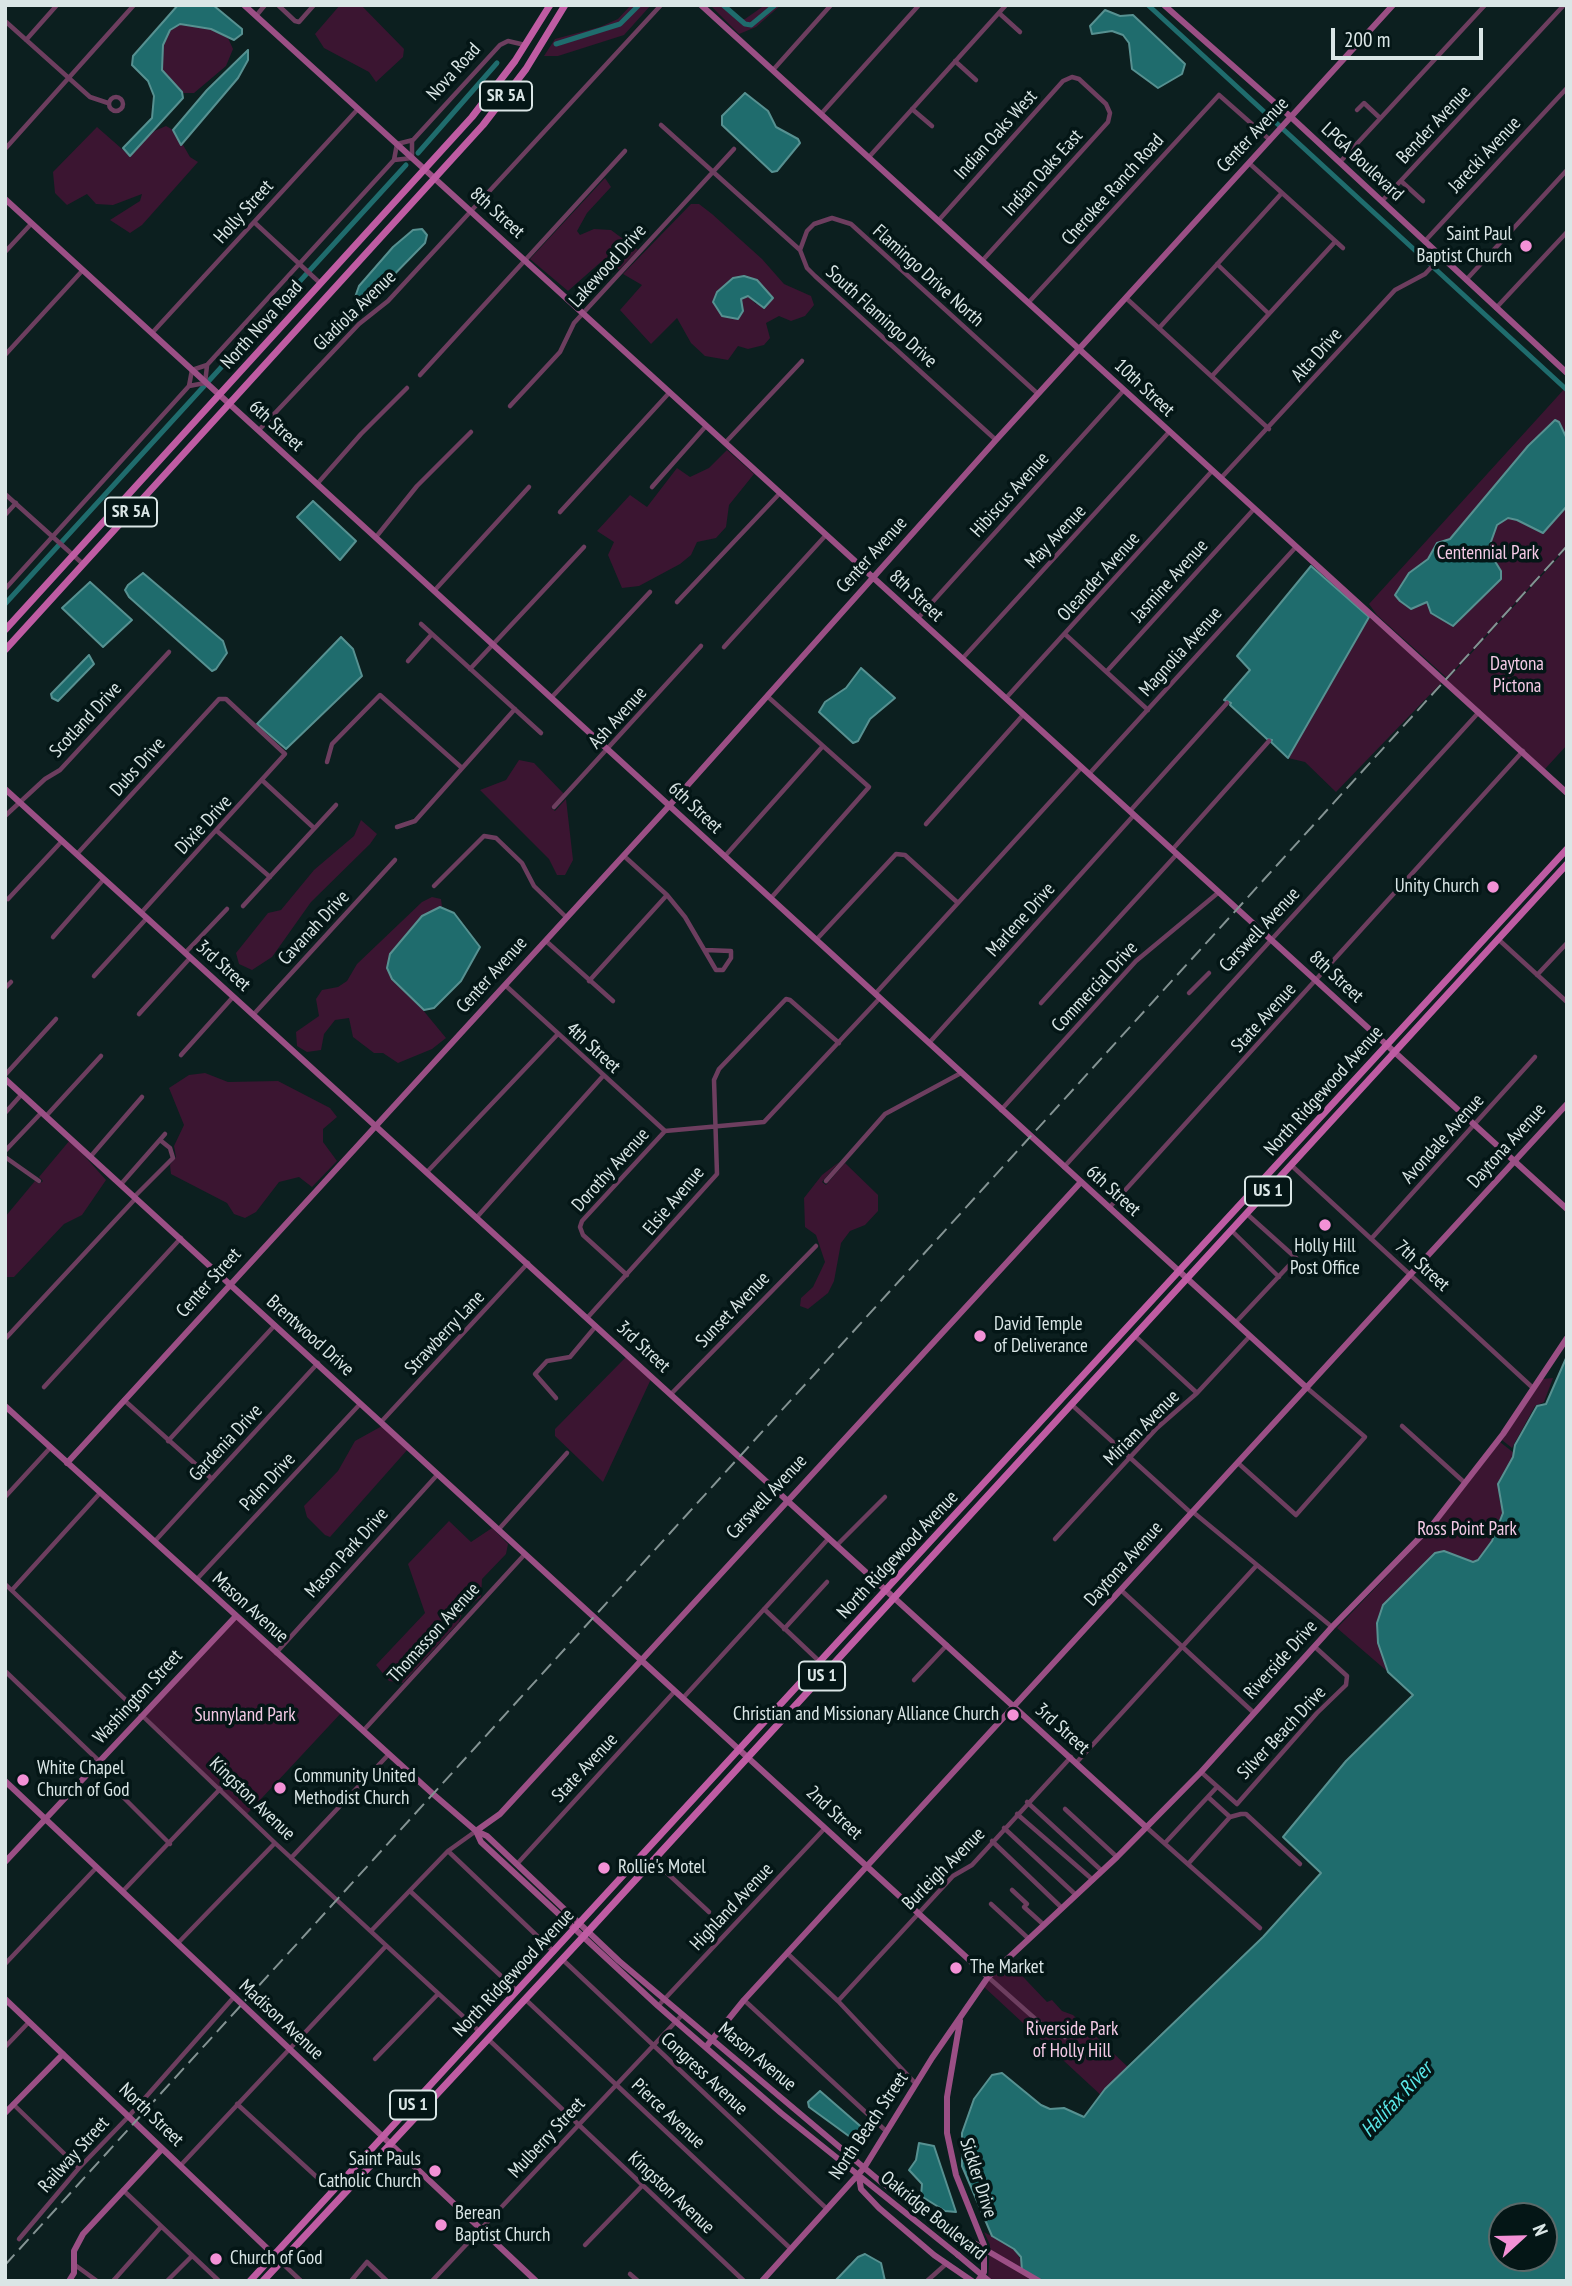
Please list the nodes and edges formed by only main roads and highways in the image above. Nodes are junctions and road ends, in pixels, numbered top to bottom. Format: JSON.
{"nodes":[{"id":1,"x":550,"y":5,"type":"edge"},
{"id":2,"x":565,"y":5,"type":"edge"},
{"id":3,"x":525,"y":46,"type":"junction"},
{"id":4,"x":526,"y":69,"type":"junction"},
{"id":5,"x":336,"y":267,"type":"junction"},
{"id":6,"x":321,"y":283,"type":"junction"},
{"id":7,"x":335,"y":288,"type":"junction"},
{"id":8,"x":322,"y":302,"type":"junction"},
{"id":9,"x":5,"y":631,"type":"edge"},
{"id":10,"x":5,"y":650,"type":"edge"},
{"id":11,"x":1567,"y":849,"type":"edge"},
{"id":12,"x":1567,"y":864,"type":"edge"},
{"id":13,"x":1500,"y":921,"type":"junction"},
{"id":14,"x":1490,"y":933,"type":"junction"},
{"id":15,"x":1498,"y":939,"type":"junction"},
{"id":16,"x":1489,"y":950,"type":"junction"},
{"id":17,"x":1294,"y":1147,"type":"junction"},
{"id":18,"x":1291,"y":1166,"type":"junction"},
{"id":19,"x":1075,"y":1385,"type":"junction"},
{"id":20,"x":1064,"y":1398,"type":"junction"},
{"id":21,"x":1072,"y":1405,"type":"junction"},
{"id":22,"x":1063,"y":1414,"type":"junction"},
{"id":23,"x":250,"y":2281,"type":"edge"},
{"id":24,"x":263,"y":2281,"type":"edge"}],
"edges":[{"from":1,"to":3,"type":"main road","name":"North Nova Road","number":"SR 5A"},
{"from":2,"to":4,"type":"main road","number":"SR 5A"},
{"from":3,"to":4,"type":"main road"},
{"from":3,"to":5,"type":"main road","name":"North Nova Road","number":"SR 5A"},
{"from":4,"to":7,"type":"main road","name":"North Nova Road","number":"SR 5A"},
{"from":5,"to":6,"type":"main road","name":"North Nova Road","number":"SR 5A"},
{"from":5,"to":7,"type":"main road"},
{"from":6,"to":8,"type":"main road"},
{"from":6,"to":9,"type":"main road","name":"North Nova Road","number":"SR 5A"},
{"from":7,"to":8,"type":"main road","name":"North Nova Road","number":"SR 5A"},
{"from":8,"to":10,"type":"main road","name":"North Nova Road","number":"SR 5A"},
{"from":11,"to":13,"type":"main road","name":"North Ridgewood Avenue","number":"US 1"},
{"from":12,"to":15,"type":"main road","name":"North Ridgewood Avenue","number":"US 1"},
{"from":13,"to":14,"type":"main road","name":"North Ridgewood Avenue","number":"US 1"},
{"from":13,"to":15,"type":"main road"},
{"from":14,"to":16,"type":"main road"},
{"from":14,"to":17,"type":"main road","name":"North Ridgewood Avenue","number":"US 1"},
{"from":15,"to":16,"type":"main road","name":"North Ridgewood Avenue","number":"US 1"},
{"from":16,"to":18,"type":"main road","name":"North Ridgewood Avenue","number":"US 1"},
{"from":17,"to":18,"type":"main road"},
{"from":17,"to":19,"type":"main road","name":"North Ridgewood Avenue","number":"US 1"},
{"from":18,"to":21,"type":"main road","name":"North Ridgewood Avenue","number":"US 1"},
{"from":19,"to":20,"type":"main road","name":"North Ridgewood Avenue","number":"US 1"},
{"from":19,"to":21,"type":"main road"},
{"from":20,"to":22,"type":"main road"},
{"from":20,"to":23,"type":"main road","name":"North Ridgewood Avenue","number":"US 1"},
{"from":21,"to":22,"type":"main road","name":"North Ridgewood Avenue","number":"US 1"},
{"from":22,"to":24,"type":"main road","name":"North Ridgewood Avenue","number":"US 1"}]}
